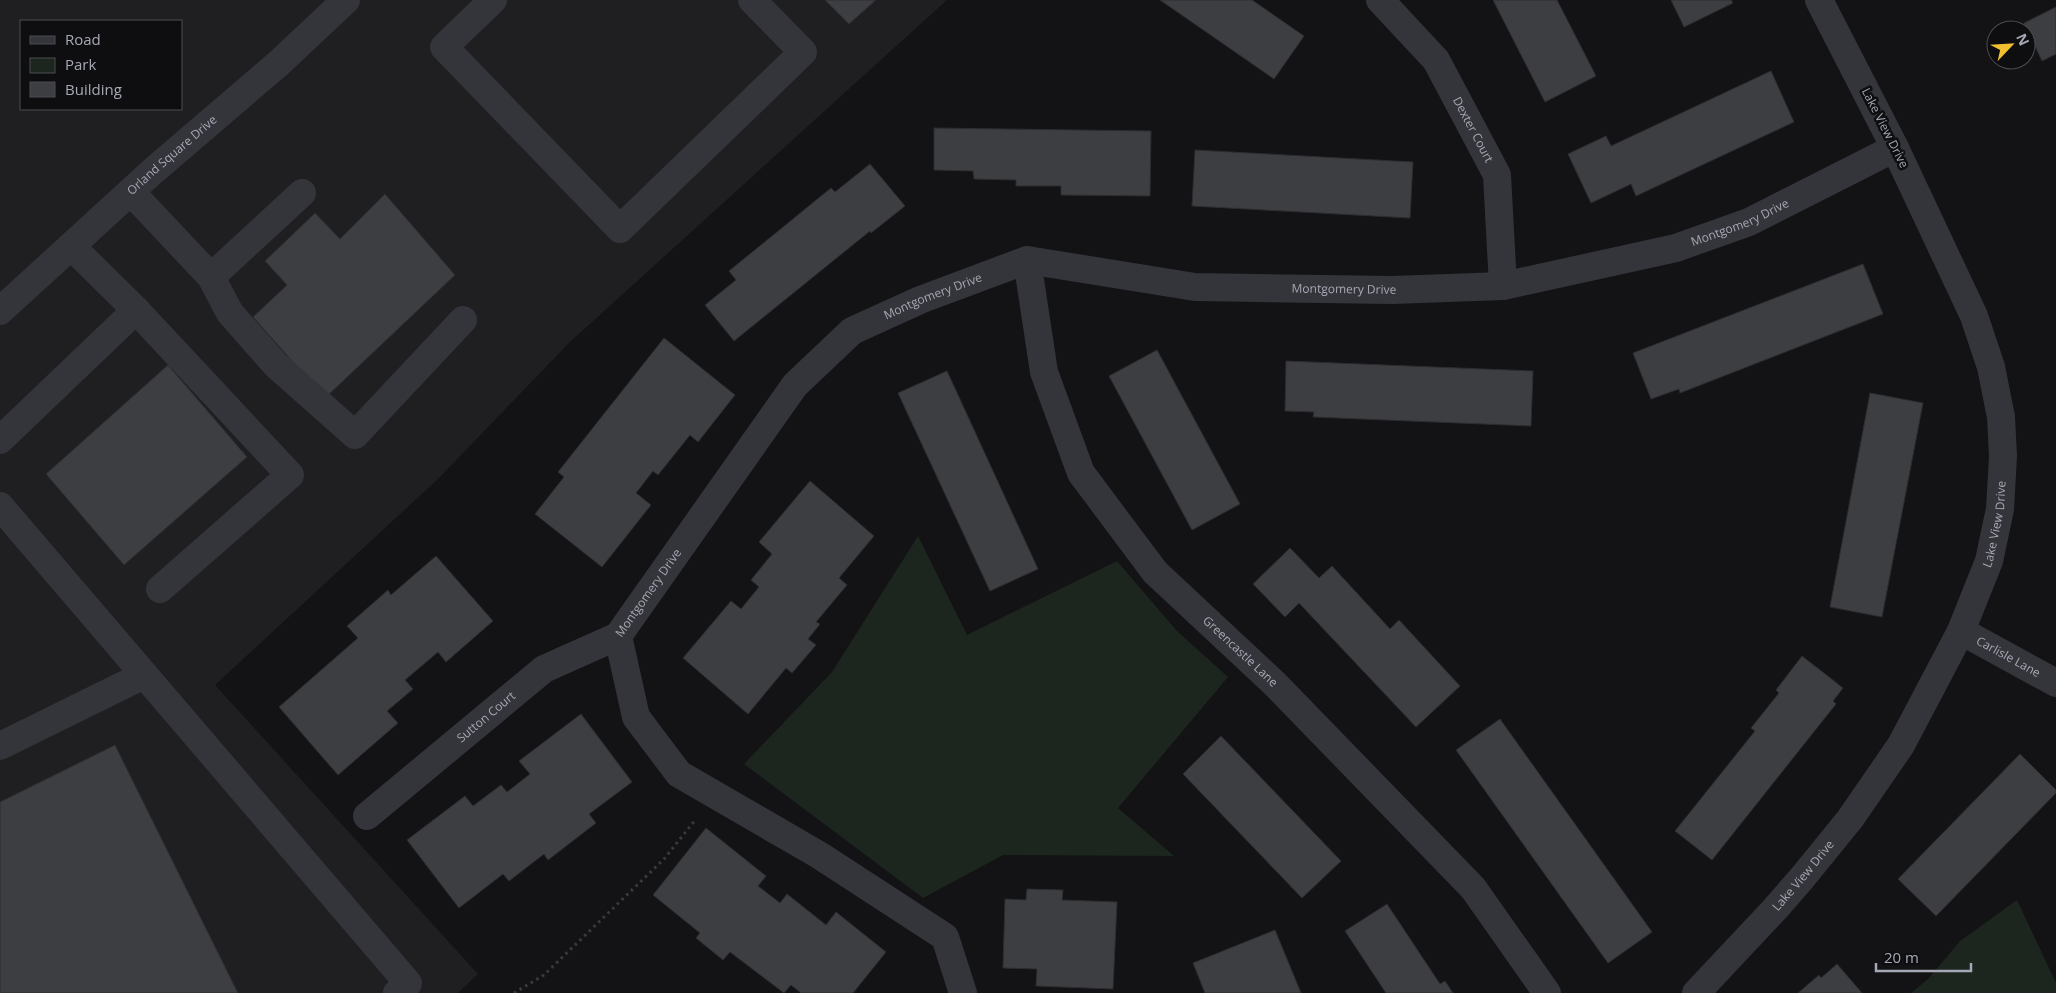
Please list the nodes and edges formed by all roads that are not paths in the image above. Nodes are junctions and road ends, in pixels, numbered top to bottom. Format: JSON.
{"nodes":[{"id":1,"x":346,"y":0,"type":"edge"},
{"id":2,"x":493,"y":0,"type":"edge"},
{"id":3,"x":752,"y":0,"type":"edge"},
{"id":4,"x":1380,"y":0,"type":"edge"},
{"id":5,"x":1820,"y":0,"type":"edge"},
{"id":6,"x":1895,"y":148,"type":"junction"},
{"id":7,"x":131,"y":192,"type":"junction"},
{"id":8,"x":302,"y":193,"type":"dead end"},
{"id":9,"x":71,"y":246,"type":"junction"},
{"id":10,"x":1027,"y":260,"type":"junction"},
{"id":11,"x":211,"y":278,"type":"junction"},
{"id":12,"x":1503,"y":286,"type":"junction"},
{"id":13,"x":136,"y":310,"type":"junction"},
{"id":14,"x":0,"y":311,"type":"edge"},
{"id":15,"x":463,"y":320,"type":"dead end"},
{"id":16,"x":0,"y":440,"type":"edge"},
{"id":17,"x":0,"y":506,"type":"edge"},
{"id":18,"x":160,"y":589,"type":"dead end"},
{"id":19,"x":1961,"y":631,"type":"junction"},
{"id":20,"x":618,"y":636,"type":"junction"},
{"id":21,"x":144,"y":675,"type":"junction"},
{"id":22,"x":2056,"y":684,"type":"edge"},
{"id":23,"x":0,"y":746,"type":"edge"},
{"id":24,"x":367,"y":816,"type":"dead end"},
{"id":25,"x":402,"y":988,"type":"edge"},
{"id":26,"x":963,"y":993,"type":"edge"},
{"id":27,"x":1547,"y":993,"type":"edge"},
{"id":28,"x":1696,"y":993,"type":"edge"}],
"edges":[{"from":1,"to":7,"type":"street","name":"Orland Square Drive"},
{"from":2,"to":3,"type":"street"},
{"from":4,"to":12,"type":"street","name":"Dexter Court"},
{"from":5,"to":6,"type":"street","name":"Lake View Drive"},
{"from":6,"to":12,"type":"street","name":"Montgomery Drive"},
{"from":6,"to":19,"type":"street","name":"Lake View Drive"},
{"from":7,"to":9,"type":"street","name":"Orland Square Drive"},
{"from":7,"to":11,"type":"street"},
{"from":8,"to":11,"type":"street"},
{"from":9,"to":13,"type":"street"},
{"from":9,"to":14,"type":"street","name":"Orland Square Drive"},
{"from":10,"to":12,"type":"street","name":"Montgomery Drive"},
{"from":10,"to":20,"type":"street","name":"Montgomery Drive"},
{"from":10,"to":27,"type":"street","name":"Greencastle Lane"},
{"from":11,"to":15,"type":"street"},
{"from":13,"to":16,"type":"street"},
{"from":13,"to":18,"type":"street"},
{"from":17,"to":21,"type":"street"},
{"from":19,"to":22,"type":"street","name":"Carlisle Lane"},
{"from":19,"to":28,"type":"street","name":"Lake View Drive"},
{"from":20,"to":24,"type":"street","name":"Sutton Court"},
{"from":20,"to":26,"type":"street","name":"Montgomery Drive"},
{"from":21,"to":23,"type":"street"},
{"from":21,"to":25,"type":"street"}]}
